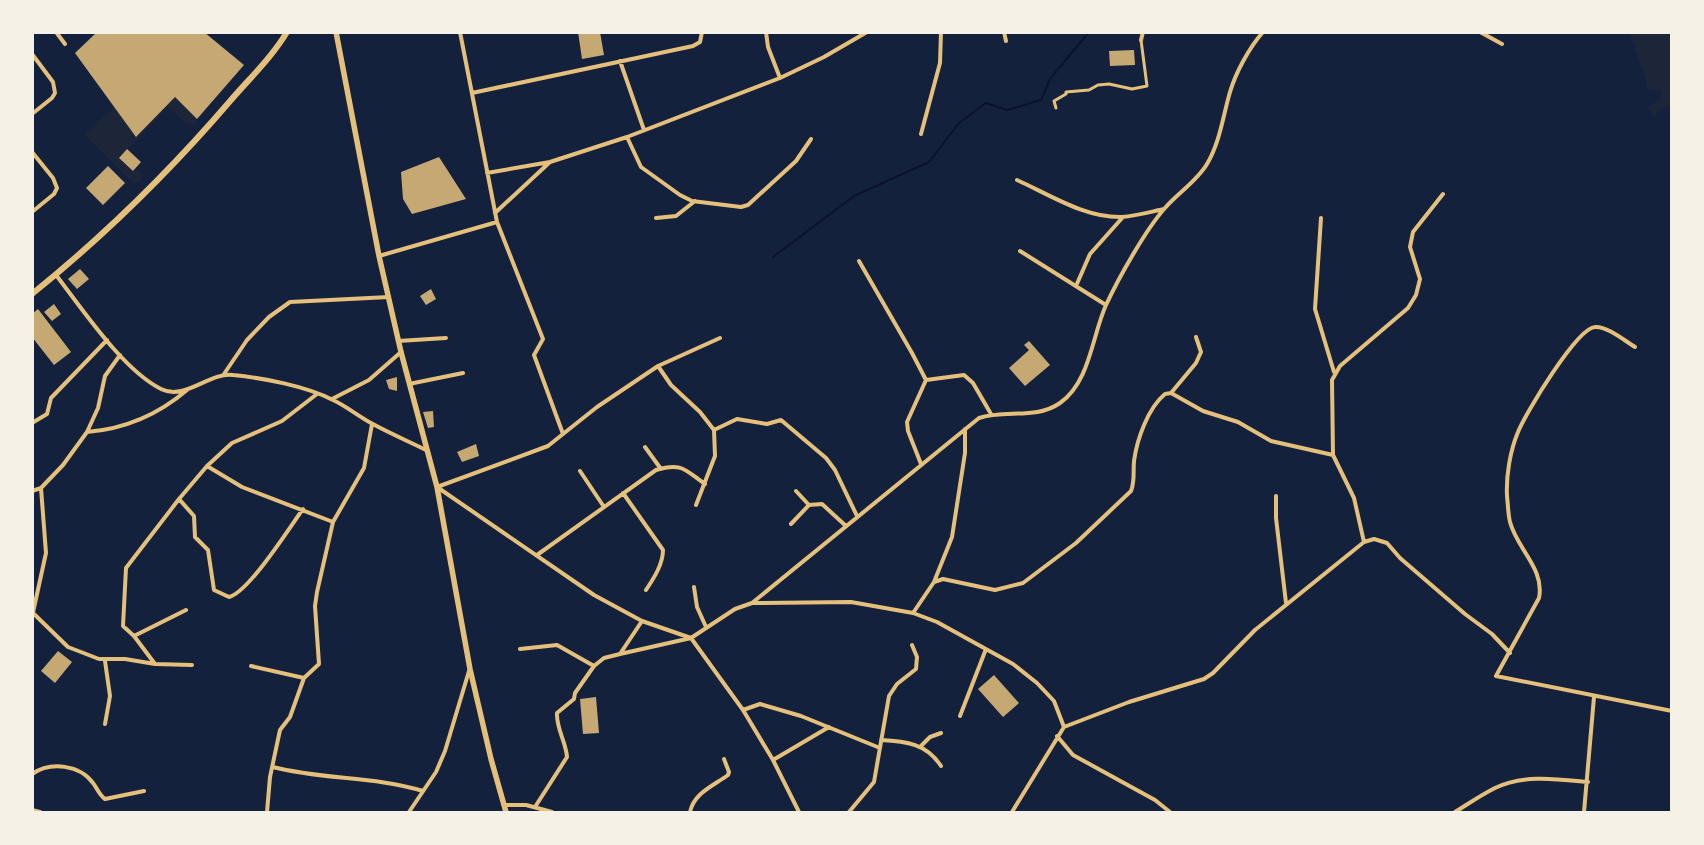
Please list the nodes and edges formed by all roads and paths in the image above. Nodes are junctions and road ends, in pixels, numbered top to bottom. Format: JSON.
{"nodes":[{"id":1,"x":56,"y":32,"type":"edge"},
{"id":2,"x":336,"y":32,"type":"edge"},
{"id":3,"x":460,"y":32,"type":"edge"},
{"id":4,"x":702,"y":32,"type":"edge"},
{"id":5,"x":766,"y":32,"type":"edge"},
{"id":6,"x":868,"y":32,"type":"edge"},
{"id":7,"x":941,"y":32,"type":"edge"},
{"id":8,"x":1004,"y":32,"type":"edge"},
{"id":9,"x":1143,"y":32,"type":"edge"},
{"id":10,"x":1256,"y":32,"type":"edge"},
{"id":11,"x":1263,"y":32,"type":"edge"},
{"id":12,"x":1480,"y":32,"type":"edge"},
{"id":13,"x":287,"y":34,"type":"edge"},
{"id":14,"x":1258,"y":38,"type":"junction"},
{"id":15,"x":1141,"y":40,"type":"joint"},
{"id":16,"x":1006,"y":41,"type":"dead end"},
{"id":17,"x":65,"y":44,"type":"dead end"},
{"id":18,"x":1502,"y":44,"type":"dead end"},
{"id":19,"x":32,"y":54,"type":"edge"},
{"id":20,"x":620,"y":62,"type":"junction"},
{"id":21,"x":780,"y":78,"type":"junction"},
{"id":22,"x":472,"y":93,"type":"junction"},
{"id":23,"x":1056,"y":108,"type":"dead end"},
{"id":24,"x":32,"y":114,"type":"edge"},
{"id":25,"x":644,"y":130,"type":"junction"},
{"id":26,"x":921,"y":134,"type":"dead end"},
{"id":27,"x":627,"y":137,"type":"junction"},
{"id":28,"x":811,"y":139,"type":"dead end"},
{"id":29,"x":32,"y":152,"type":"edge"},
{"id":30,"x":550,"y":162,"type":"junction"},
{"id":31,"x":487,"y":173,"type":"junction"},
{"id":32,"x":1017,"y":180,"type":"dead end"},
{"id":33,"x":1443,"y":194,"type":"dead end"},
{"id":34,"x":695,"y":201,"type":"junction"},
{"id":35,"x":1164,"y":209,"type":"junction"},
{"id":36,"x":32,"y":212,"type":"edge"},
{"id":37,"x":495,"y":213,"type":"junction"},
{"id":38,"x":1123,"y":217,"type":"junction"},
{"id":39,"x":656,"y":218,"type":"dead end"},
{"id":40,"x":1321,"y":218,"type":"dead end"},
{"id":41,"x":497,"y":222,"type":"junction"},
{"id":42,"x":1020,"y":251,"type":"dead end"},
{"id":43,"x":380,"y":256,"type":"junction"},
{"id":44,"x":858,"y":261,"type":"dead end"},
{"id":45,"x":56,"y":275,"type":"junction"},
{"id":46,"x":1076,"y":286,"type":"junction"},
{"id":47,"x":32,"y":294,"type":"edge"},
{"id":48,"x":388,"y":297,"type":"junction"},
{"id":49,"x":1106,"y":306,"type":"junction"},
{"id":50,"x":1196,"y":337,"type":"dead end"},
{"id":51,"x":446,"y":338,"type":"dead end"},
{"id":52,"x":720,"y":338,"type":"dead end"},
{"id":53,"x":107,"y":340,"type":"junction"},
{"id":54,"x":398,"y":341,"type":"junction"},
{"id":55,"x":1635,"y":347,"type":"dead end"},
{"id":56,"x":400,"y":352,"type":"junction"},
{"id":57,"x":120,"y":355,"type":"junction"},
{"id":58,"x":658,"y":366,"type":"junction"},
{"id":59,"x":1334,"y":372,"type":"junction"},
{"id":60,"x":463,"y":373,"type":"dead end"},
{"id":61,"x":224,"y":374,"type":"junction"},
{"id":62,"x":926,"y":380,"type":"junction"},
{"id":63,"x":409,"y":384,"type":"junction"},
{"id":64,"x":189,"y":388,"type":"junction"},
{"id":65,"x":1171,"y":393,"type":"junction"},
{"id":66,"x":317,"y":394,"type":"junction"},
{"id":67,"x":332,"y":399,"type":"junction"},
{"id":68,"x":991,"y":414,"type":"junction"},
{"id":69,"x":32,"y":423,"type":"edge"},
{"id":70,"x":372,"y":424,"type":"junction"},
{"id":71,"x":965,"y":429,"type":"junction"},
{"id":72,"x":714,"y":430,"type":"junction"},
{"id":73,"x":88,"y":432,"type":"junction"},
{"id":74,"x":563,"y":434,"type":"junction"},
{"id":75,"x":646,"y":447,"type":"dead end"},
{"id":76,"x":426,"y":450,"type":"junction"},
{"id":77,"x":1333,"y":455,"type":"junction"},
{"id":78,"x":921,"y":464,"type":"junction"},
{"id":79,"x":207,"y":466,"type":"junction"},
{"id":80,"x":661,"y":469,"type":"junction"},
{"id":81,"x":580,"y":471,"type":"dead end"},
{"id":82,"x":706,"y":484,"type":"junction"},
{"id":83,"x":437,"y":487,"type":"junction"},
{"id":84,"x":41,"y":488,"type":"junction"},
{"id":85,"x":796,"y":491,"type":"dead end"},
{"id":86,"x":32,"y":492,"type":"edge"},
{"id":87,"x":623,"y":494,"type":"junction"},
{"id":88,"x":1276,"y":496,"type":"dead end"},
{"id":89,"x":179,"y":499,"type":"junction"},
{"id":90,"x":696,"y":505,"type":"dead end"},
{"id":91,"x":809,"y":505,"type":"junction"},
{"id":92,"x":604,"y":507,"type":"junction"},
{"id":93,"x":303,"y":509,"type":"junction"},
{"id":94,"x":857,"y":516,"type":"junction"},
{"id":95,"x":333,"y":522,"type":"junction"},
{"id":96,"x":791,"y":524,"type":"dead end"},
{"id":97,"x":846,"y":526,"type":"junction"},
{"id":98,"x":1364,"y":542,"type":"junction"},
{"id":99,"x":537,"y":555,"type":"junction"},
{"id":100,"x":934,"y":582,"type":"junction"},
{"id":101,"x":694,"y":587,"type":"dead end"},
{"id":102,"x":646,"y":590,"type":"dead end"},
{"id":103,"x":752,"y":603,"type":"junction"},
{"id":104,"x":1286,"y":603,"type":"junction"},
{"id":105,"x":186,"y":610,"type":"dead end"},
{"id":106,"x":913,"y":613,"type":"junction"},
{"id":107,"x":33,"y":615,"type":"edge"},
{"id":108,"x":642,"y":621,"type":"junction"},
{"id":109,"x":706,"y":627,"type":"junction"},
{"id":110,"x":134,"y":636,"type":"junction"},
{"id":111,"x":691,"y":638,"type":"junction"},
{"id":112,"x":912,"y":645,"type":"dead end"},
{"id":113,"x":520,"y":649,"type":"dead end"},
{"id":114,"x":986,"y":649,"type":"junction"},
{"id":115,"x":1510,"y":653,"type":"junction"},
{"id":116,"x":620,"y":654,"type":"junction"},
{"id":117,"x":105,"y":661,"type":"junction"},
{"id":118,"x":155,"y":664,"type":"junction"},
{"id":119,"x":192,"y":664,"type":"dead end"},
{"id":120,"x":251,"y":666,"type":"dead end"},
{"id":121,"x":594,"y":666,"type":"junction"},
{"id":122,"x":470,"y":669,"type":"junction"},
{"id":123,"x":304,"y":678,"type":"junction"},
{"id":124,"x":1594,"y":697,"type":"junction"},
{"id":125,"x":743,"y":710,"type":"junction"},
{"id":126,"x":1672,"y":711,"type":"edge"},
{"id":127,"x":960,"y":716,"type":"dead end"},
{"id":128,"x":105,"y":724,"type":"dead end"},
{"id":129,"x":1064,"y":726,"type":"junction"},
{"id":130,"x":829,"y":728,"type":"junction"},
{"id":131,"x":941,"y":733,"type":"dead end"},
{"id":132,"x":1057,"y":736,"type":"junction"},
{"id":133,"x":881,"y":740,"type":"junction"},
{"id":134,"x":921,"y":746,"type":"junction"},
{"id":135,"x":880,"y":748,"type":"junction"},
{"id":136,"x":724,"y":759,"type":"dead end"},
{"id":137,"x":773,"y":760,"type":"junction"},
{"id":138,"x":941,"y":766,"type":"dead end"},
{"id":139,"x":273,"y":767,"type":"junction"},
{"id":140,"x":32,"y":774,"type":"edge"},
{"id":141,"x":1588,"y":782,"type":"junction"},
{"id":142,"x":144,"y":791,"type":"dead end"},
{"id":143,"x":423,"y":791,"type":"junction"},
{"id":144,"x":505,"y":805,"type":"junction"},
{"id":145,"x":536,"y":807,"type":"junction"},
{"id":146,"x":32,"y":810,"type":"edge"},
{"id":147,"x":40,"y":812,"type":"edge"},
{"id":148,"x":267,"y":812,"type":"edge"},
{"id":149,"x":409,"y":812,"type":"edge"},
{"id":150,"x":506,"y":812,"type":"edge"},
{"id":151,"x":552,"y":812,"type":"edge"},
{"id":152,"x":690,"y":812,"type":"edge"},
{"id":153,"x":799,"y":812,"type":"edge"},
{"id":154,"x":849,"y":812,"type":"edge"},
{"id":155,"x":1012,"y":812,"type":"edge"},
{"id":156,"x":1170,"y":812,"type":"edge"},
{"id":157,"x":1455,"y":812,"type":"edge"},
{"id":158,"x":1584,"y":812,"type":"edge"}],
"edges":[{"from":1,"to":17,"type":"street"},
{"from":2,"to":43,"type":"main road"},
{"from":3,"to":22,"type":"street"},
{"from":4,"to":20,"type":"street"},
{"from":5,"to":21,"type":"street"},
{"from":6,"to":21,"type":"street"},
{"from":7,"to":26,"type":"street"},
{"from":8,"to":16,"type":"street"},
{"from":9,"to":15,"type":"street"},
{"from":10,"to":14,"type":"street"},
{"from":11,"to":14,"type":"street"},
{"from":12,"to":18,"type":"street"},
{"from":13,"to":45,"type":"main road"},
{"from":14,"to":35,"type":"street"},
{"from":15,"to":23,"type":"street"},
{"from":19,"to":24,"type":"street"},
{"from":20,"to":22,"type":"street"},
{"from":20,"to":25,"type":"street"},
{"from":21,"to":25,"type":"street"},
{"from":22,"to":31,"type":"street"},
{"from":25,"to":27,"type":"street"},
{"from":27,"to":30,"type":"street"},
{"from":27,"to":34,"type":"street"},
{"from":28,"to":34,"type":"street"},
{"from":29,"to":36,"type":"street"},
{"from":30,"to":31,"type":"street"},
{"from":30,"to":37,"type":"street"},
{"from":31,"to":37,"type":"street"},
{"from":32,"to":38,"type":"street"},
{"from":33,"to":59,"type":"street"},
{"from":34,"to":39,"type":"street"},
{"from":35,"to":38,"type":"street"},
{"from":35,"to":49,"type":"street"},
{"from":37,"to":41,"type":"street"},
{"from":38,"to":46,"type":"street"},
{"from":40,"to":59,"type":"street"},
{"from":41,"to":43,"type":"street"},
{"from":41,"to":74,"type":"street"},
{"from":42,"to":46,"type":"street"},
{"from":43,"to":48,"type":"main road"},
{"from":44,"to":62,"type":"street"},
{"from":45,"to":47,"type":"main road"},
{"from":45,"to":53,"type":"street"},
{"from":46,"to":49,"type":"street"},
{"from":48,"to":54,"type":"main road"},
{"from":48,"to":61,"type":"street"},
{"from":49,"to":68,"type":"street"},
{"from":50,"to":65,"type":"street"},
{"from":51,"to":54,"type":"street"},
{"from":52,"to":58,"type":"street"},
{"from":53,"to":57,"type":"street"},
{"from":53,"to":69,"type":"street"},
{"from":54,"to":56,"type":"main road"},
{"from":55,"to":115,"type":"street"},
{"from":56,"to":63,"type":"main road"},
{"from":56,"to":67,"type":"street"},
{"from":57,"to":64,"type":"street"},
{"from":57,"to":73,"type":"street"},
{"from":58,"to":72,"type":"street"},
{"from":58,"to":74,"type":"street"},
{"from":59,"to":77,"type":"street"},
{"from":60,"to":63,"type":"street"},
{"from":61,"to":64,"type":"street"},
{"from":61,"to":66,"type":"street"},
{"from":62,"to":68,"type":"street"},
{"from":62,"to":78,"type":"street"},
{"from":63,"to":76,"type":"main road"},
{"from":64,"to":73,"type":"street"},
{"from":65,"to":77,"type":"street"},
{"from":65,"to":100,"type":"street"},
{"from":66,"to":67,"type":"street"},
{"from":66,"to":79,"type":"street"},
{"from":67,"to":70,"type":"street"},
{"from":68,"to":71,"type":"street"},
{"from":70,"to":76,"type":"street"},
{"from":70,"to":95,"type":"street"},
{"from":71,"to":78,"type":"street"},
{"from":71,"to":100,"type":"street"},
{"from":72,"to":82,"type":"street"},
{"from":72,"to":94,"type":"street"},
{"from":73,"to":84,"type":"street"},
{"from":74,"to":83,"type":"street"},
{"from":75,"to":80,"type":"street"},
{"from":76,"to":83,"type":"main road"},
{"from":77,"to":98,"type":"street"},
{"from":78,"to":94,"type":"street"},
{"from":79,"to":89,"type":"street"},
{"from":79,"to":93,"type":"street"},
{"from":80,"to":82,"type":"street"},
{"from":80,"to":87,"type":"street"},
{"from":81,"to":92,"type":"street"},
{"from":82,"to":90,"type":"street"},
{"from":83,"to":99,"type":"street"},
{"from":83,"to":122,"type":"main road"},
{"from":84,"to":86,"type":"street"},
{"from":84,"to":107,"type":"street"},
{"from":85,"to":91,"type":"street"},
{"from":87,"to":92,"type":"street"},
{"from":87,"to":102,"type":"street"},
{"from":88,"to":104,"type":"street"},
{"from":89,"to":93,"type":"street"},
{"from":89,"to":110,"type":"street"},
{"from":91,"to":96,"type":"street"},
{"from":91,"to":97,"type":"street"},
{"from":92,"to":99,"type":"street"},
{"from":93,"to":95,"type":"street"},
{"from":94,"to":97,"type":"street"},
{"from":95,"to":123,"type":"street"},
{"from":97,"to":103,"type":"street"},
{"from":98,"to":104,"type":"street"},
{"from":98,"to":115,"type":"street"},
{"from":99,"to":108,"type":"street"},
{"from":100,"to":106,"type":"street"},
{"from":101,"to":109,"type":"street"},
{"from":103,"to":106,"type":"street"},
{"from":103,"to":109,"type":"street"},
{"from":104,"to":129,"type":"street"},
{"from":105,"to":110,"type":"street"},
{"from":106,"to":114,"type":"street"},
{"from":107,"to":117,"type":"street"},
{"from":108,"to":111,"type":"street"},
{"from":108,"to":116,"type":"street"},
{"from":109,"to":111,"type":"street"},
{"from":110,"to":118,"type":"street"},
{"from":111,"to":116,"type":"street"},
{"from":111,"to":125,"type":"street"},
{"from":112,"to":133,"type":"street"},
{"from":113,"to":121,"type":"street"},
{"from":114,"to":127,"type":"street"},
{"from":114,"to":129,"type":"street"},
{"from":115,"to":124,"type":"street"},
{"from":116,"to":121,"type":"street"},
{"from":117,"to":118,"type":"street"},
{"from":117,"to":128,"type":"street"},
{"from":118,"to":119,"type":"street"},
{"from":120,"to":123,"type":"street"},
{"from":121,"to":145,"type":"street"},
{"from":122,"to":143,"type":"street"},
{"from":122,"to":144,"type":"main road"},
{"from":123,"to":139,"type":"street"},
{"from":124,"to":126,"type":"street"},
{"from":124,"to":141,"type":"street"},
{"from":125,"to":130,"type":"street"},
{"from":125,"to":137,"type":"street"},
{"from":129,"to":132,"type":"street"},
{"from":130,"to":135,"type":"street"},
{"from":130,"to":137,"type":"street"},
{"from":131,"to":134,"type":"street"},
{"from":132,"to":155,"type":"street"},
{"from":132,"to":156,"type":"street"},
{"from":133,"to":134,"type":"street"},
{"from":133,"to":135,"type":"street"},
{"from":134,"to":138,"type":"street"},
{"from":135,"to":154,"type":"street"},
{"from":136,"to":152,"type":"street"},
{"from":137,"to":153,"type":"street"},
{"from":139,"to":143,"type":"street"},
{"from":139,"to":148,"type":"street"},
{"from":140,"to":142,"type":"street"},
{"from":141,"to":157,"type":"street"},
{"from":141,"to":158,"type":"street"},
{"from":143,"to":149,"type":"street"},
{"from":144,"to":145,"type":"street"},
{"from":144,"to":150,"type":"main road"},
{"from":145,"to":151,"type":"street"},
{"from":146,"to":147,"type":"street"}]}
